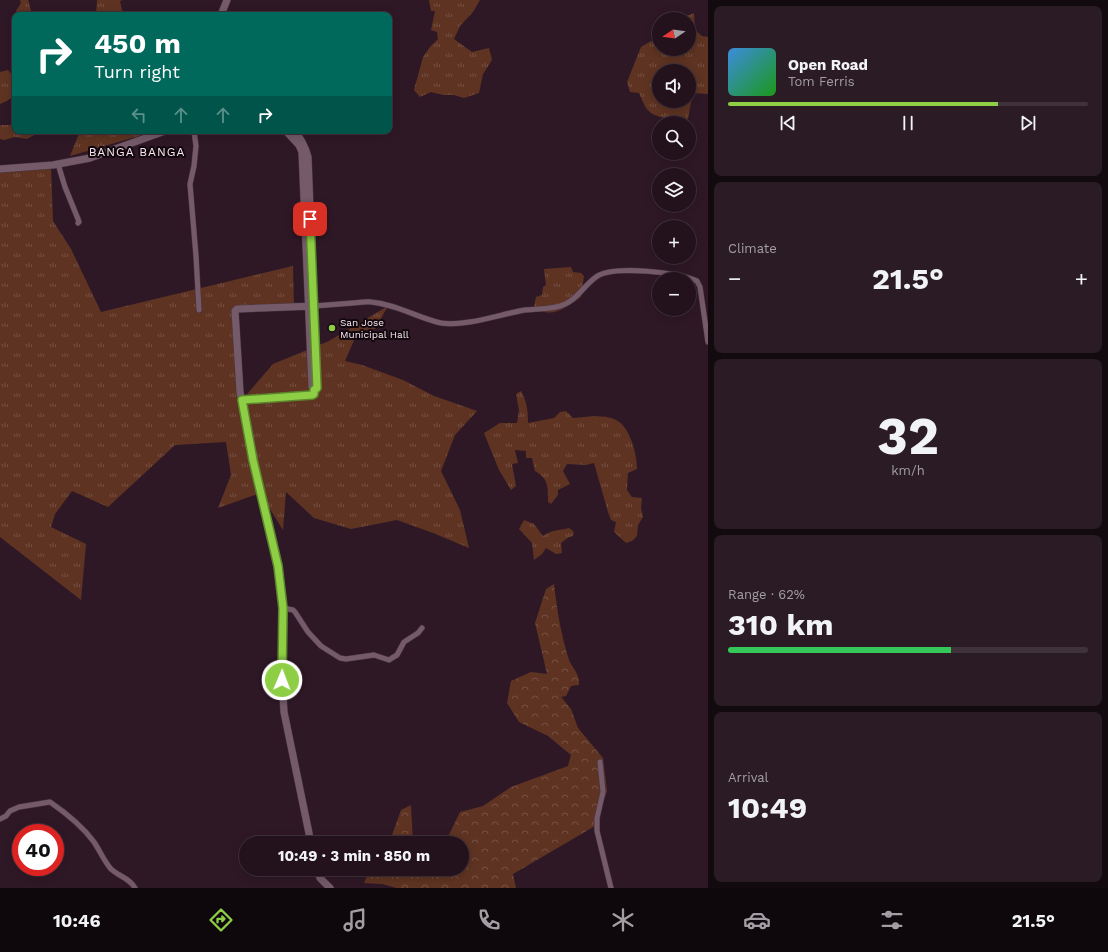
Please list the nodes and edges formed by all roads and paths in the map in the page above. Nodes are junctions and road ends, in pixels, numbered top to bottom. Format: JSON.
{"nodes":[{"id":1,"x":227,"y":0,"type":"edge"},
{"id":2,"x":222,"y":12,"type":"edge"},
{"id":3,"x":157,"y":134,"type":"edge"},
{"id":4,"x":194,"y":134,"type":"edge"},
{"id":5,"x":289,"y":134,"type":"edge"},
{"id":6,"x":297,"y":134,"type":"edge"},
{"id":7,"x":58,"y":164,"type":"junction"},
{"id":8,"x":0,"y":169,"type":"edge"},
{"id":9,"x":78,"y":223,"type":"dead end"},
{"id":10,"x":311,"y":306,"type":"junction"},
{"id":11,"x":199,"y":310,"type":"dead end"},
{"id":12,"x":708,"y":342,"type":"edge"},
{"id":13,"x":242,"y":400,"type":"junction"},
{"id":14,"x":283,"y":608,"type":"junction"},
{"id":15,"x":422,"y":628,"type":"dead end"},
{"id":16,"x":600,"y":762,"type":"dead end"},
{"id":17,"x":0,"y":819,"type":"edge"},
{"id":18,"x":310,"y":836,"type":"edge"},
{"id":19,"x":319,"y":876,"type":"edge"},
{"id":20,"x":135,"y":888,"type":"edge"},
{"id":21,"x":330,"y":888,"type":"edge"},
{"id":22,"x":611,"y":888,"type":"edge"}],
"edges":[{"from":1,"to":2,"type":"street"},
{"from":3,"to":7,"type":"street"},
{"from":4,"to":11,"type":"street"},
{"from":5,"to":10,"type":"street"},
{"from":6,"to":10,"type":"street"},
{"from":7,"to":8,"type":"street"},
{"from":7,"to":9,"type":"street"},
{"from":10,"to":12,"type":"street"},
{"from":10,"to":13,"type":"street"},
{"from":10,"to":13,"type":"street"},
{"from":13,"to":14,"type":"street"},
{"from":14,"to":15,"type":"street"},
{"from":14,"to":18,"type":"street"},
{"from":16,"to":22,"type":"street"},
{"from":17,"to":20,"type":"street"},
{"from":19,"to":21,"type":"street"}]}
